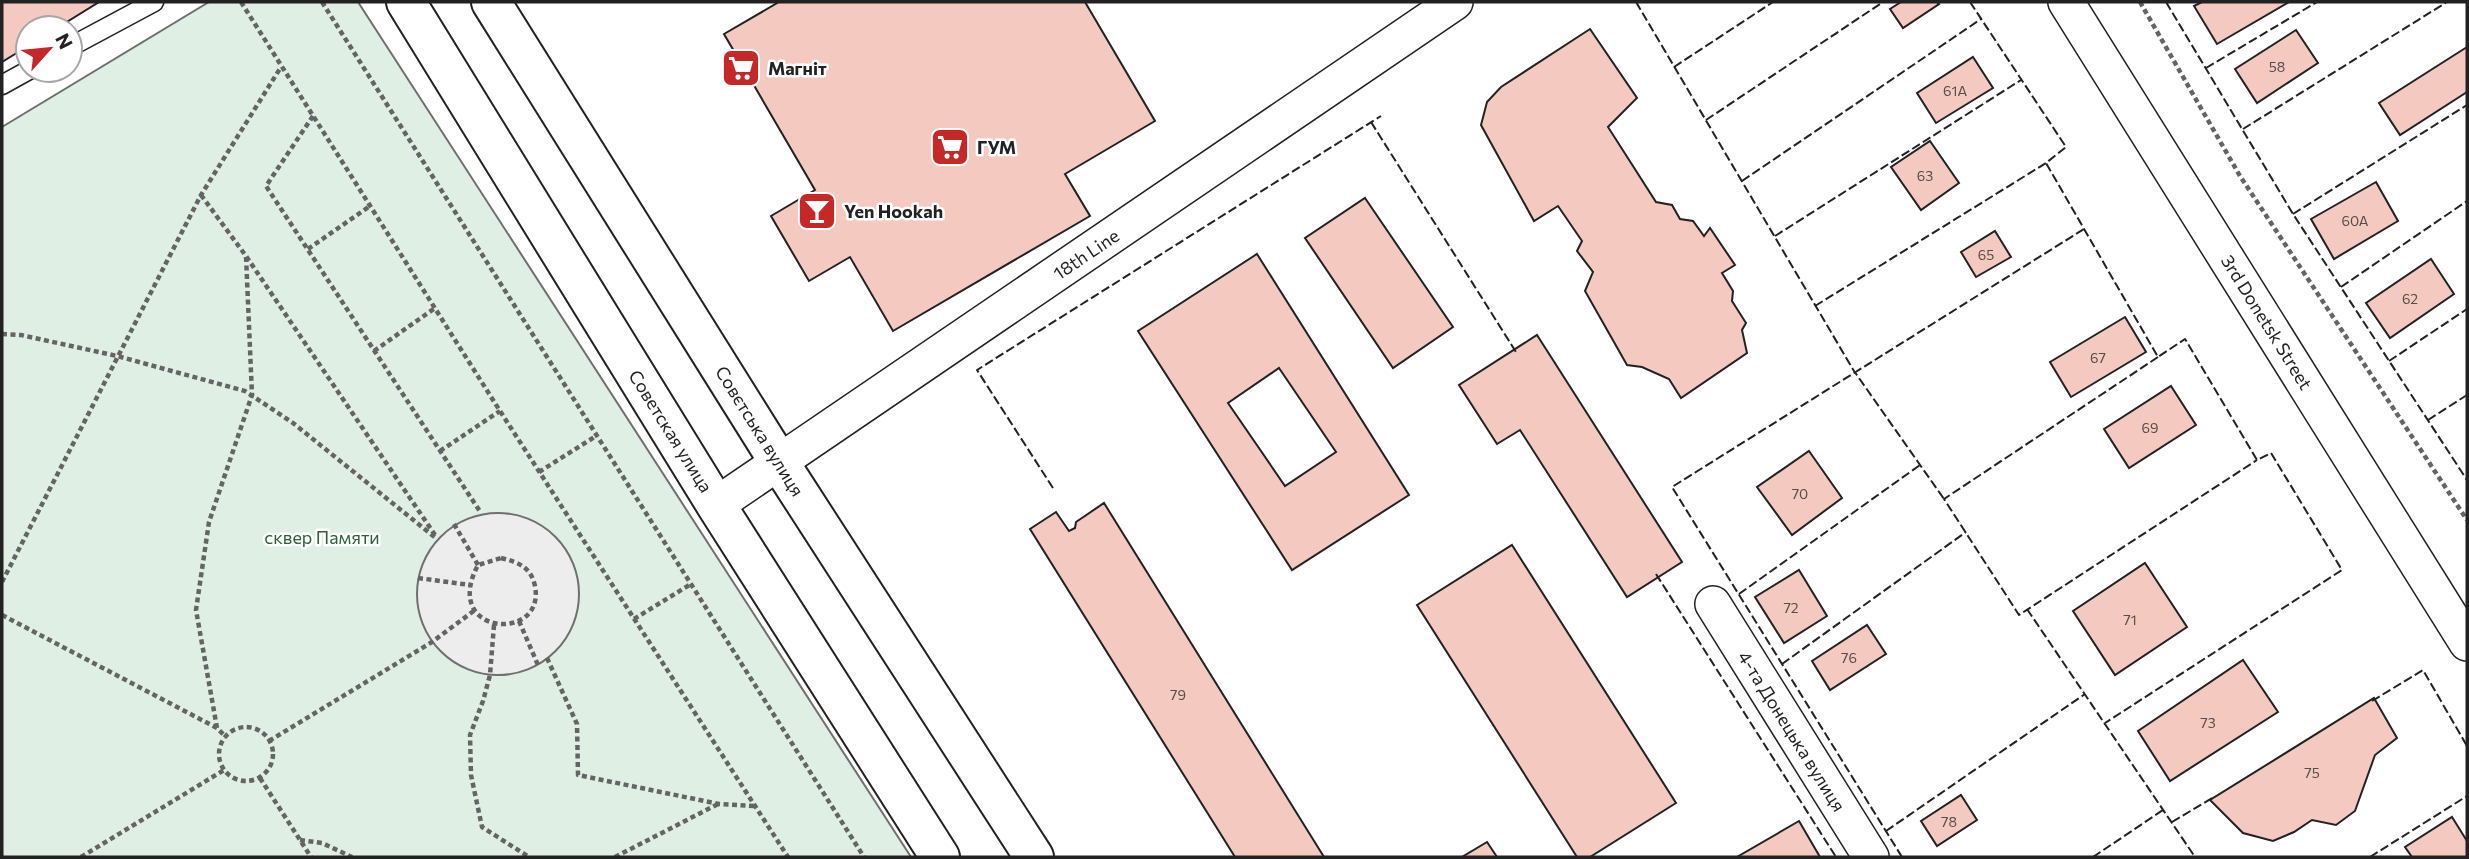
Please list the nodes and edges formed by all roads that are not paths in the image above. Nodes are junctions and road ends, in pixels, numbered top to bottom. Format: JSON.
{"nodes":[{"id":1,"x":154,"y":2,"type":"edge"},
{"id":2,"x":407,"y":2,"type":"edge"},
{"id":3,"x":491,"y":2,"type":"edge"},
{"id":4,"x":1455,"y":2,"type":"edge"},
{"id":5,"x":2066,"y":2,"type":"edge"},
{"id":6,"x":84,"y":40,"type":"edge"},
{"id":7,"x":779,"y":462,"type":"junction"},
{"id":8,"x":716,"y":505,"type":"junction"},
{"id":9,"x":1713,"y":604,"type":"dead end"},
{"id":10,"x":2467,"y":643,"type":"edge"},
{"id":11,"x":940,"y":857,"type":"edge"},
{"id":12,"x":1034,"y":857,"type":"edge"},
{"id":13,"x":1871,"y":857,"type":"edge"}],
"edges":[{"from":1,"to":6,"type":"lane"},
{"from":2,"to":8,"type":"main road","name":"Советская улица"},
{"from":3,"to":7,"type":"main road","name":"Совєтська вулиця"},
{"from":4,"to":7,"type":"street","name":"18th Line"},
{"from":5,"to":10,"type":"street","name":"3rd Donetsk Street"},
{"from":7,"to":8,"type":"street","name":"18th Line"},
{"from":7,"to":12,"type":"main road","name":"Совєтська вулиця"},
{"from":8,"to":11,"type":"main road","name":"Советская улица"},
{"from":9,"to":13,"type":"street","name":"4-та Донецька вулиця"}]}
